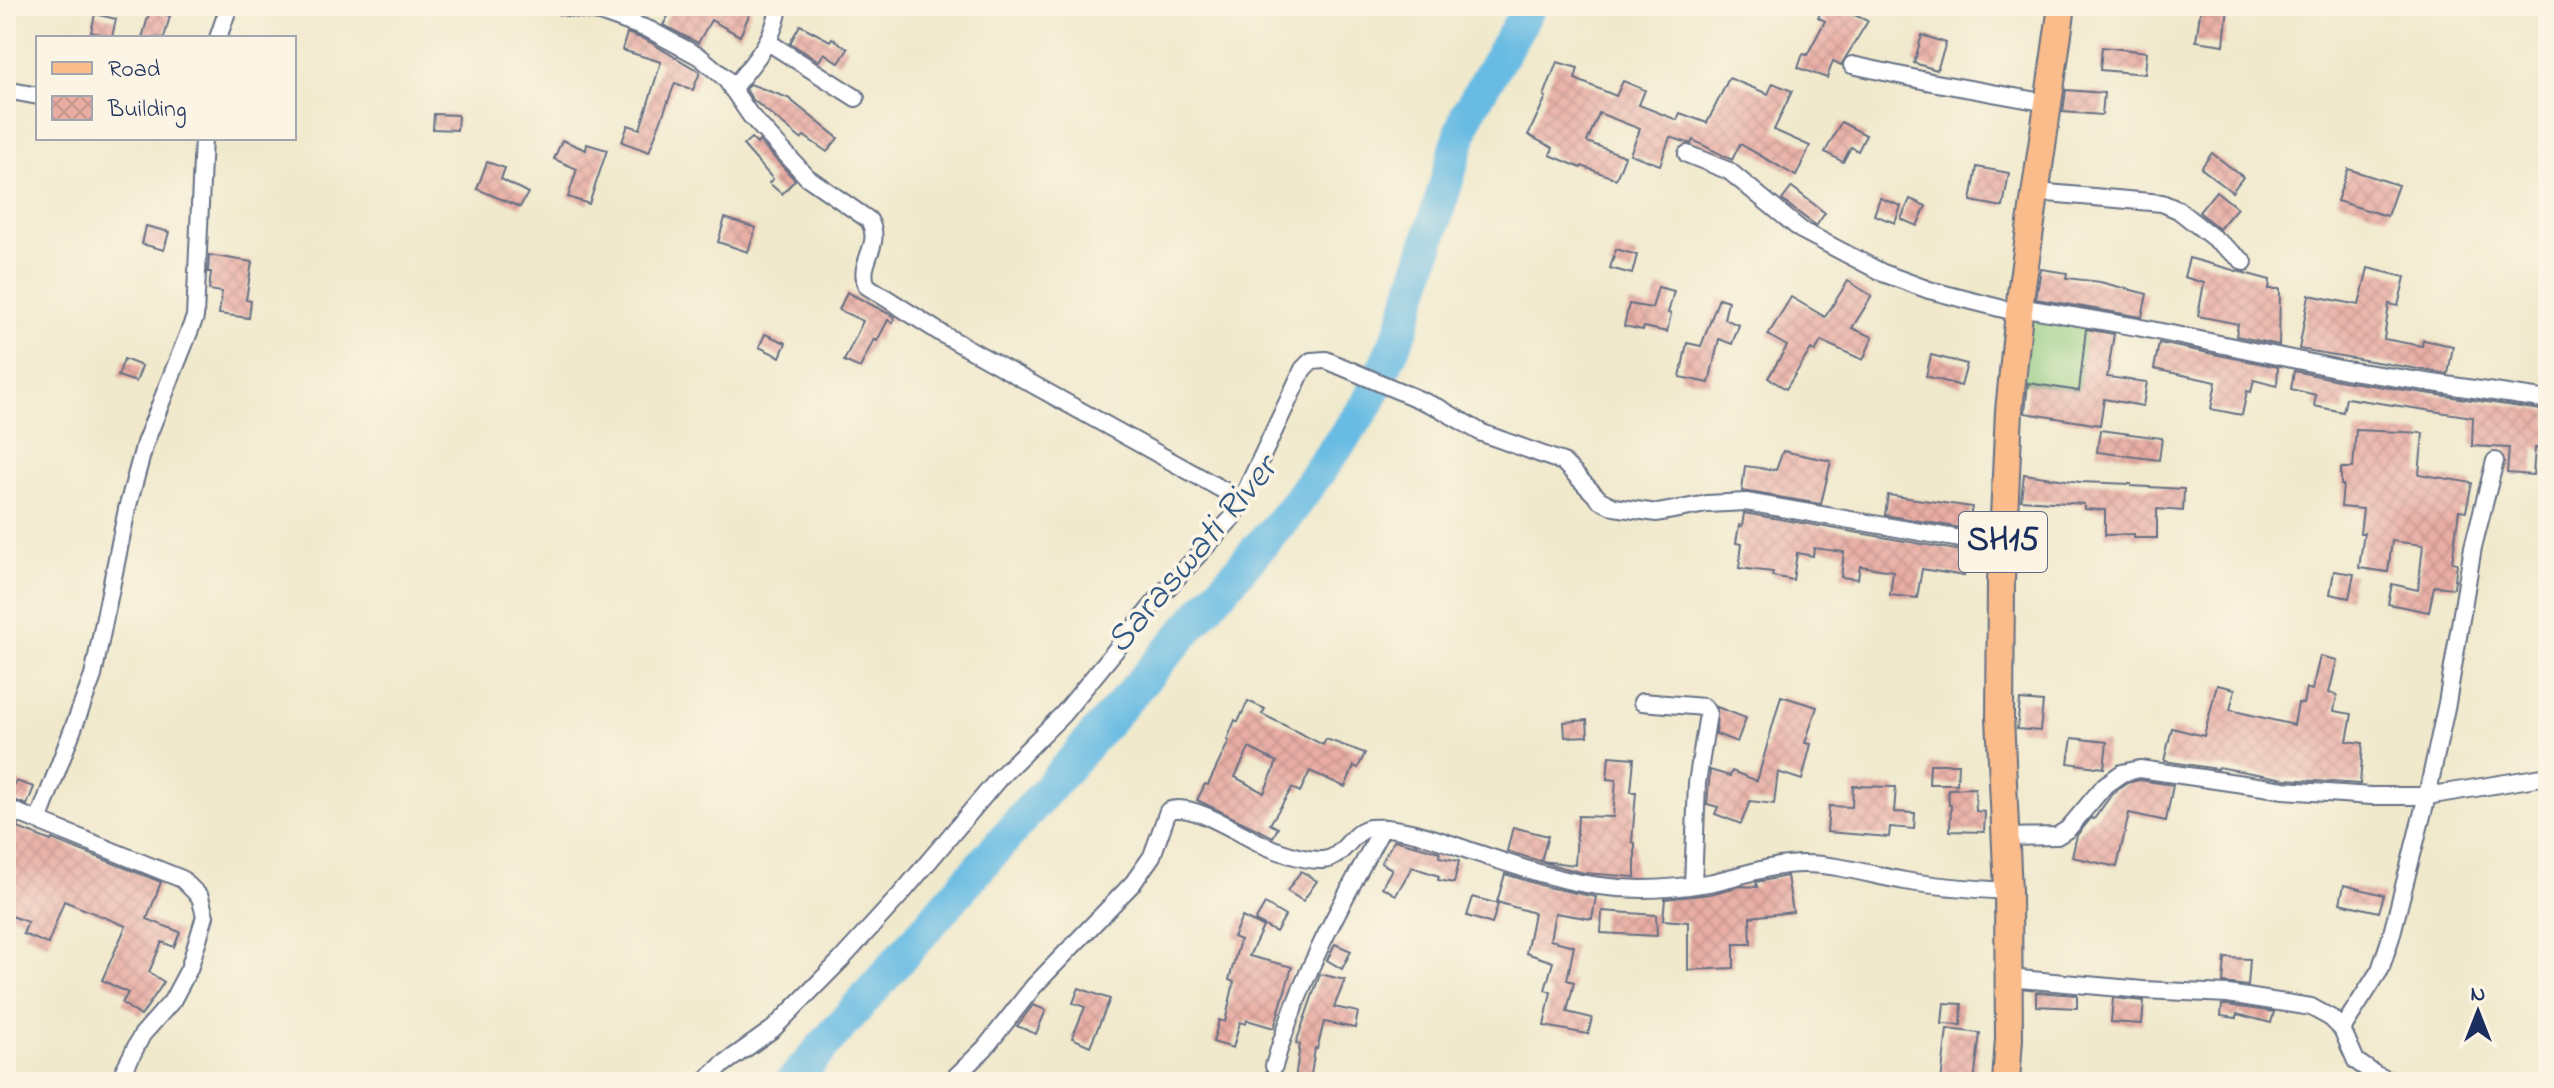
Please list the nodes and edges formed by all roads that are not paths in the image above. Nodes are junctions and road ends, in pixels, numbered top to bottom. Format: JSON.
{"nodes":[{"id":1,"x":229,"y":6,"type":"edge"},
{"id":2,"x":562,"y":6,"type":"edge"},
{"id":3,"x":779,"y":6,"type":"edge"},
{"id":4,"x":2062,"y":6,"type":"edge"},
{"id":5,"x":219,"y":36,"type":"edge"},
{"id":6,"x":768,"y":42,"type":"junction"},
{"id":7,"x":1852,"y":65,"type":"dead end"},
{"id":8,"x":732,"y":89,"type":"junction"},
{"id":9,"x":6,"y":90,"type":"edge"},
{"id":10,"x":36,"y":96,"type":"edge"},
{"id":11,"x":856,"y":98,"type":"dead end"},
{"id":12,"x":2048,"y":103,"type":"junction"},
{"id":13,"x":203,"y":140,"type":"edge"},
{"id":14,"x":1687,"y":154,"type":"dead end"},
{"id":15,"x":2036,"y":192,"type":"junction"},
{"id":16,"x":2244,"y":262,"type":"dead end"},
{"id":17,"x":2019,"y":310,"type":"junction"},
{"id":18,"x":2548,"y":400,"type":"edge"},
{"id":19,"x":2495,"y":461,"type":"dead end"},
{"id":20,"x":1241,"y":500,"type":"junction"},
{"id":21,"x":2003,"y":549,"type":"junction"},
{"id":22,"x":1642,"y":702,"type":"dead end"},
{"id":23,"x":2548,"y":776,"type":"edge"},
{"id":24,"x":2427,"y":796,"type":"junction"},
{"id":25,"x":6,"y":808,"type":"edge"},
{"id":26,"x":38,"y":821,"type":"junction"},
{"id":27,"x":1382,"y":829,"type":"junction"},
{"id":28,"x":2004,"y":837,"type":"junction"},
{"id":29,"x":1693,"y":885,"type":"junction"},
{"id":30,"x":2008,"y":891,"type":"junction"},
{"id":31,"x":2008,"y":978,"type":"junction"},
{"id":32,"x":2342,"y":1029,"type":"junction"},
{"id":33,"x":1274,"y":1066,"type":"dead end"},
{"id":34,"x":118,"y":1082,"type":"edge"},
{"id":35,"x":704,"y":1082,"type":"edge"},
{"id":36,"x":950,"y":1082,"type":"edge"},
{"id":37,"x":2006,"y":1082,"type":"edge"},
{"id":38,"x":2393,"y":1082,"type":"edge"}],
"edges":[{"from":1,"to":5,"type":"street"},
{"from":2,"to":8,"type":"street"},
{"from":3,"to":6,"type":"street"},
{"from":4,"to":12,"type":"main road","number":"SH15"},
{"from":6,"to":8,"type":"street"},
{"from":6,"to":11,"type":"street"},
{"from":7,"to":12,"type":"street"},
{"from":8,"to":20,"type":"street"},
{"from":9,"to":10,"type":"street"},
{"from":12,"to":15,"type":"main road","number":"SH15"},
{"from":13,"to":26,"type":"street"},
{"from":14,"to":17,"type":"street"},
{"from":15,"to":16,"type":"street"},
{"from":15,"to":17,"type":"main road","number":"SH15"},
{"from":17,"to":18,"type":"street"},
{"from":17,"to":21,"type":"main road","number":"SH15"},
{"from":19,"to":24,"type":"street"},
{"from":20,"to":21,"type":"street"},
{"from":20,"to":35,"type":"street"},
{"from":21,"to":28,"type":"main road","number":"SH15"},
{"from":22,"to":29,"type":"street"},
{"from":23,"to":24,"type":"street"},
{"from":24,"to":28,"type":"street"},
{"from":24,"to":32,"type":"street"},
{"from":25,"to":26,"type":"street"},
{"from":26,"to":34,"type":"street"},
{"from":27,"to":29,"type":"street"},
{"from":27,"to":33,"type":"street"},
{"from":27,"to":36,"type":"street"},
{"from":28,"to":30,"type":"main road","number":"SH15"},
{"from":29,"to":30,"type":"street"},
{"from":30,"to":31,"type":"main road","number":"SH15"},
{"from":31,"to":32,"type":"street"},
{"from":31,"to":37,"type":"main road","number":"SH15"},
{"from":32,"to":38,"type":"street"}]}
